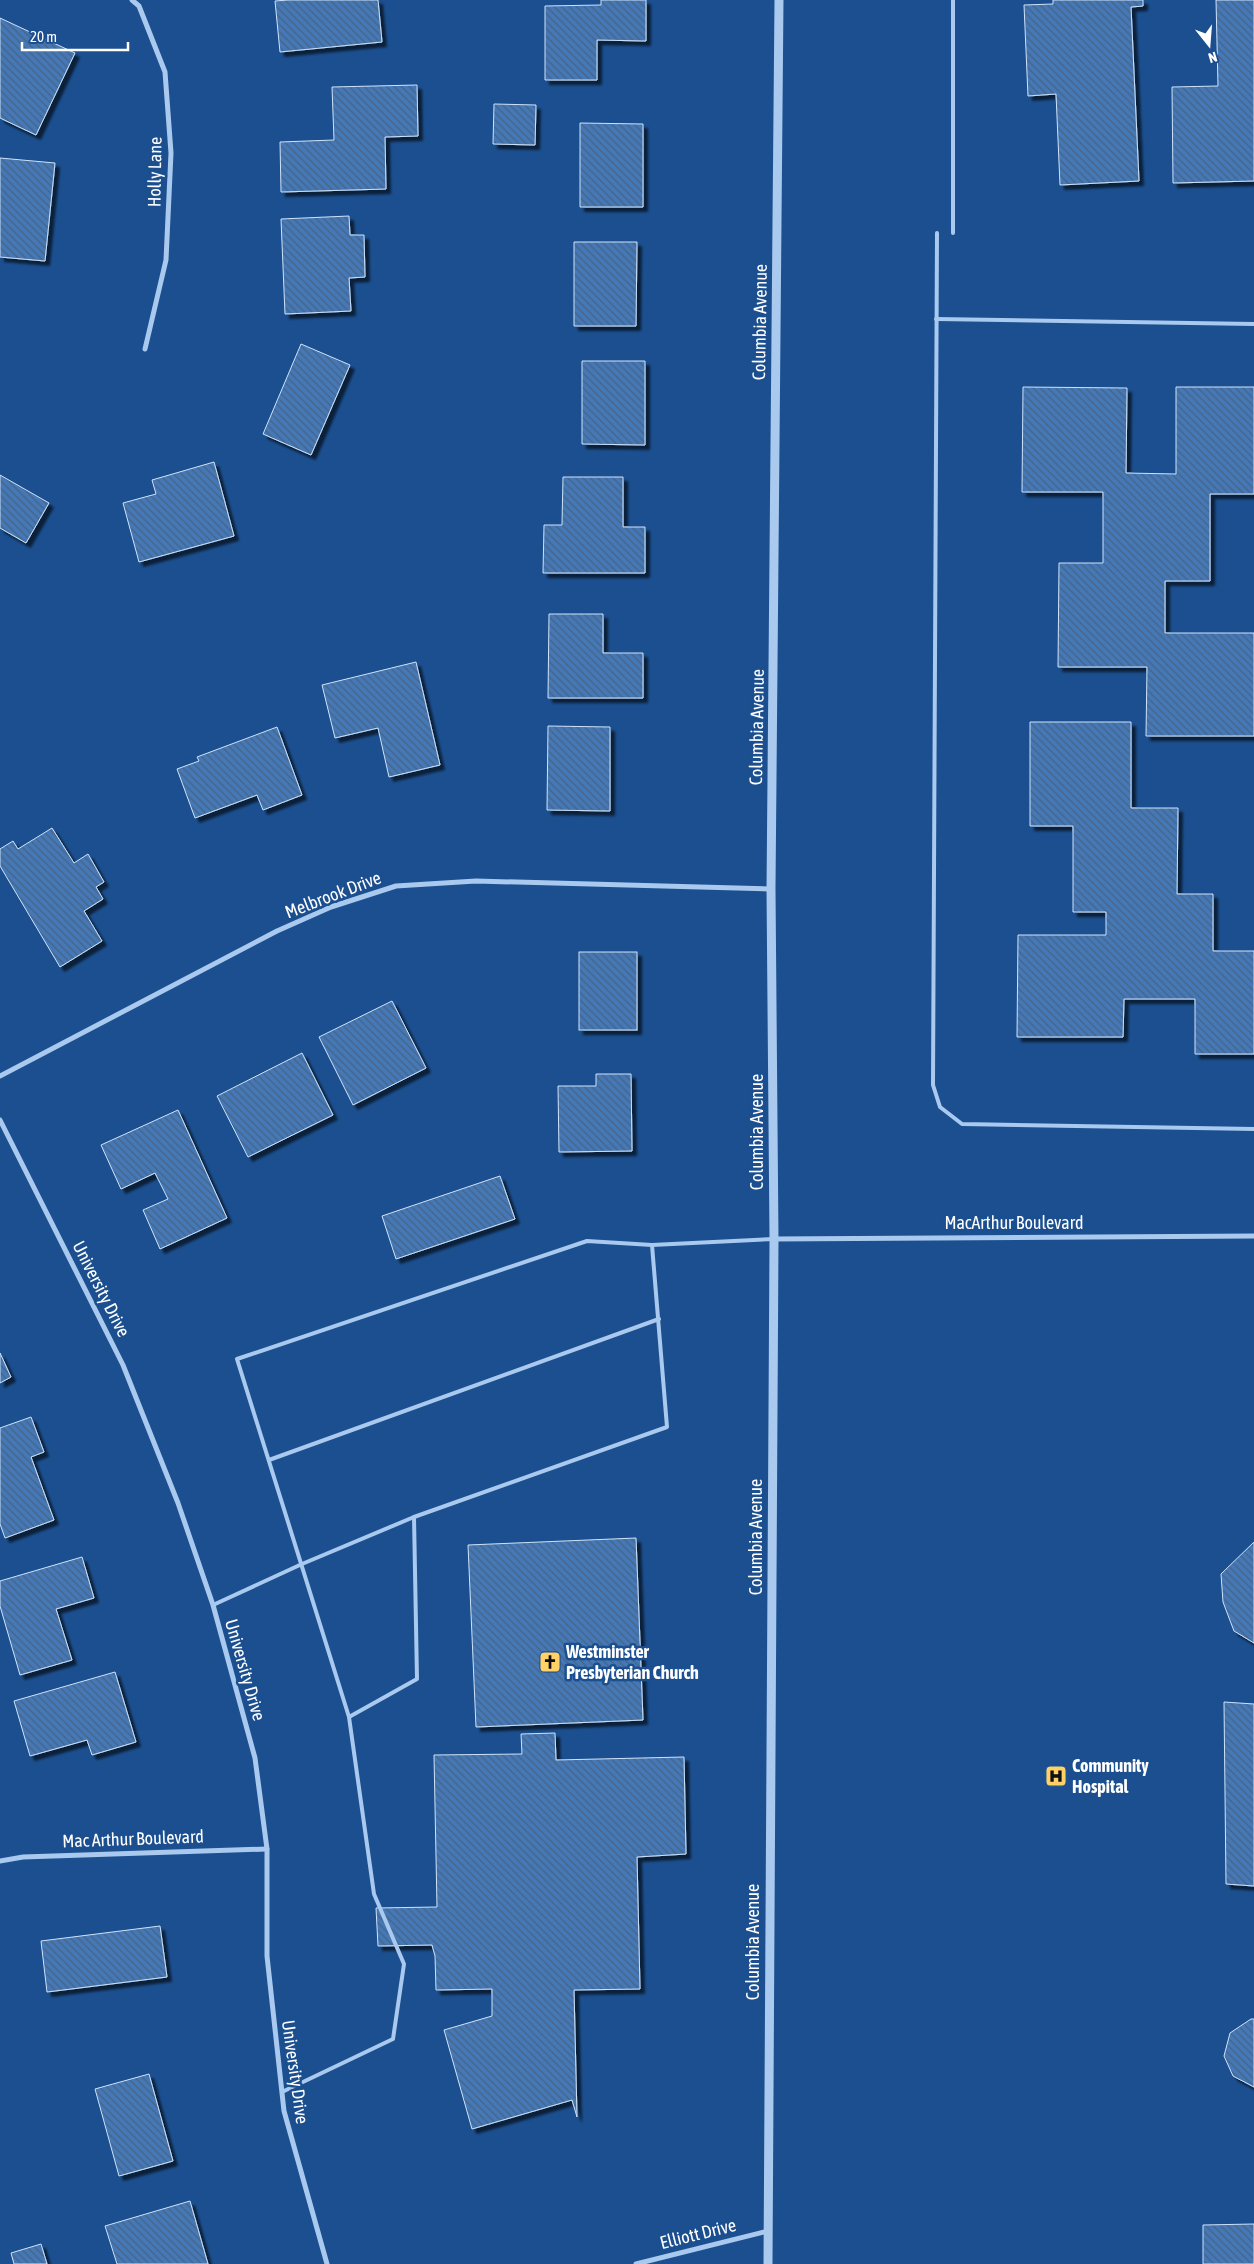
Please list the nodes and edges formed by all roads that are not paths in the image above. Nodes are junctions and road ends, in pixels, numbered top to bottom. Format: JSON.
{"nodes":[{"id":1,"x":132,"y":0,"type":"edge"},
{"id":2,"x":779,"y":0,"type":"edge"},
{"id":3,"x":953,"y":0,"type":"edge"},
{"id":4,"x":937,"y":233,"type":"dead end"},
{"id":5,"x":953,"y":233,"type":"dead end"},
{"id":6,"x":936,"y":319,"type":"junction"},
{"id":7,"x":1254,"y":324,"type":"edge"},
{"id":8,"x":145,"y":349,"type":"dead end"},
{"id":9,"x":771,"y":889,"type":"junction"},
{"id":10,"x":0,"y":1076,"type":"edge"},
{"id":11,"x":0,"y":1120,"type":"edge"},
{"id":12,"x":1254,"y":1129,"type":"edge"},
{"id":13,"x":1254,"y":1236,"type":"edge"},
{"id":14,"x":774,"y":1239,"type":"junction"},
{"id":15,"x":652,"y":1245,"type":"junction"},
{"id":16,"x":659,"y":1318,"type":"junction"},
{"id":17,"x":269,"y":1460,"type":"junction"},
{"id":18,"x":414,"y":1517,"type":"junction"},
{"id":19,"x":302,"y":1564,"type":"junction"},
{"id":20,"x":213,"y":1605,"type":"junction"},
{"id":21,"x":349,"y":1717,"type":"junction"},
{"id":22,"x":266,"y":1849,"type":"junction"},
{"id":23,"x":0,"y":1861,"type":"edge"},
{"id":24,"x":282,"y":2092,"type":"junction"},
{"id":25,"x":768,"y":2231,"type":"junction"},
{"id":26,"x":327,"y":2264,"type":"edge"},
{"id":27,"x":636,"y":2264,"type":"edge"},
{"id":28,"x":768,"y":2264,"type":"edge"}],
"edges":[{"from":1,"to":8,"type":"street","name":"Holly Lane"},
{"from":2,"to":9,"type":"street","name":"Columbia Avenue"},
{"from":3,"to":5,"type":"lane"},
{"from":4,"to":6,"type":"lane"},
{"from":6,"to":7,"type":"lane"},
{"from":6,"to":12,"type":"lane"},
{"from":9,"to":10,"type":"street","name":"Melbrook Drive"},
{"from":9,"to":14,"type":"street","name":"Columbia Avenue"},
{"from":11,"to":20,"type":"street","name":"University Drive"},
{"from":13,"to":14,"type":"street","name":"MacArthur Boulevard"},
{"from":14,"to":15,"type":"lane"},
{"from":14,"to":25,"type":"street","name":"Columbia Avenue"},
{"from":15,"to":16,"type":"lane"},
{"from":15,"to":17,"type":"lane"},
{"from":16,"to":17,"type":"lane"},
{"from":16,"to":18,"type":"lane"},
{"from":17,"to":19,"type":"lane"},
{"from":18,"to":19,"type":"lane"},
{"from":18,"to":21,"type":"lane"},
{"from":19,"to":20,"type":"lane"},
{"from":19,"to":21,"type":"lane"},
{"from":20,"to":22,"type":"street","name":"University Drive"},
{"from":21,"to":24,"type":"lane"},
{"from":22,"to":23,"type":"street","name":"Mac Arthur Boulevard"},
{"from":22,"to":24,"type":"street","name":"University Drive"},
{"from":24,"to":26,"type":"street","name":"University Drive"},
{"from":25,"to":27,"type":"street","name":"Elliott Drive"},
{"from":25,"to":28,"type":"street","name":"Columbia Avenue"}]}
